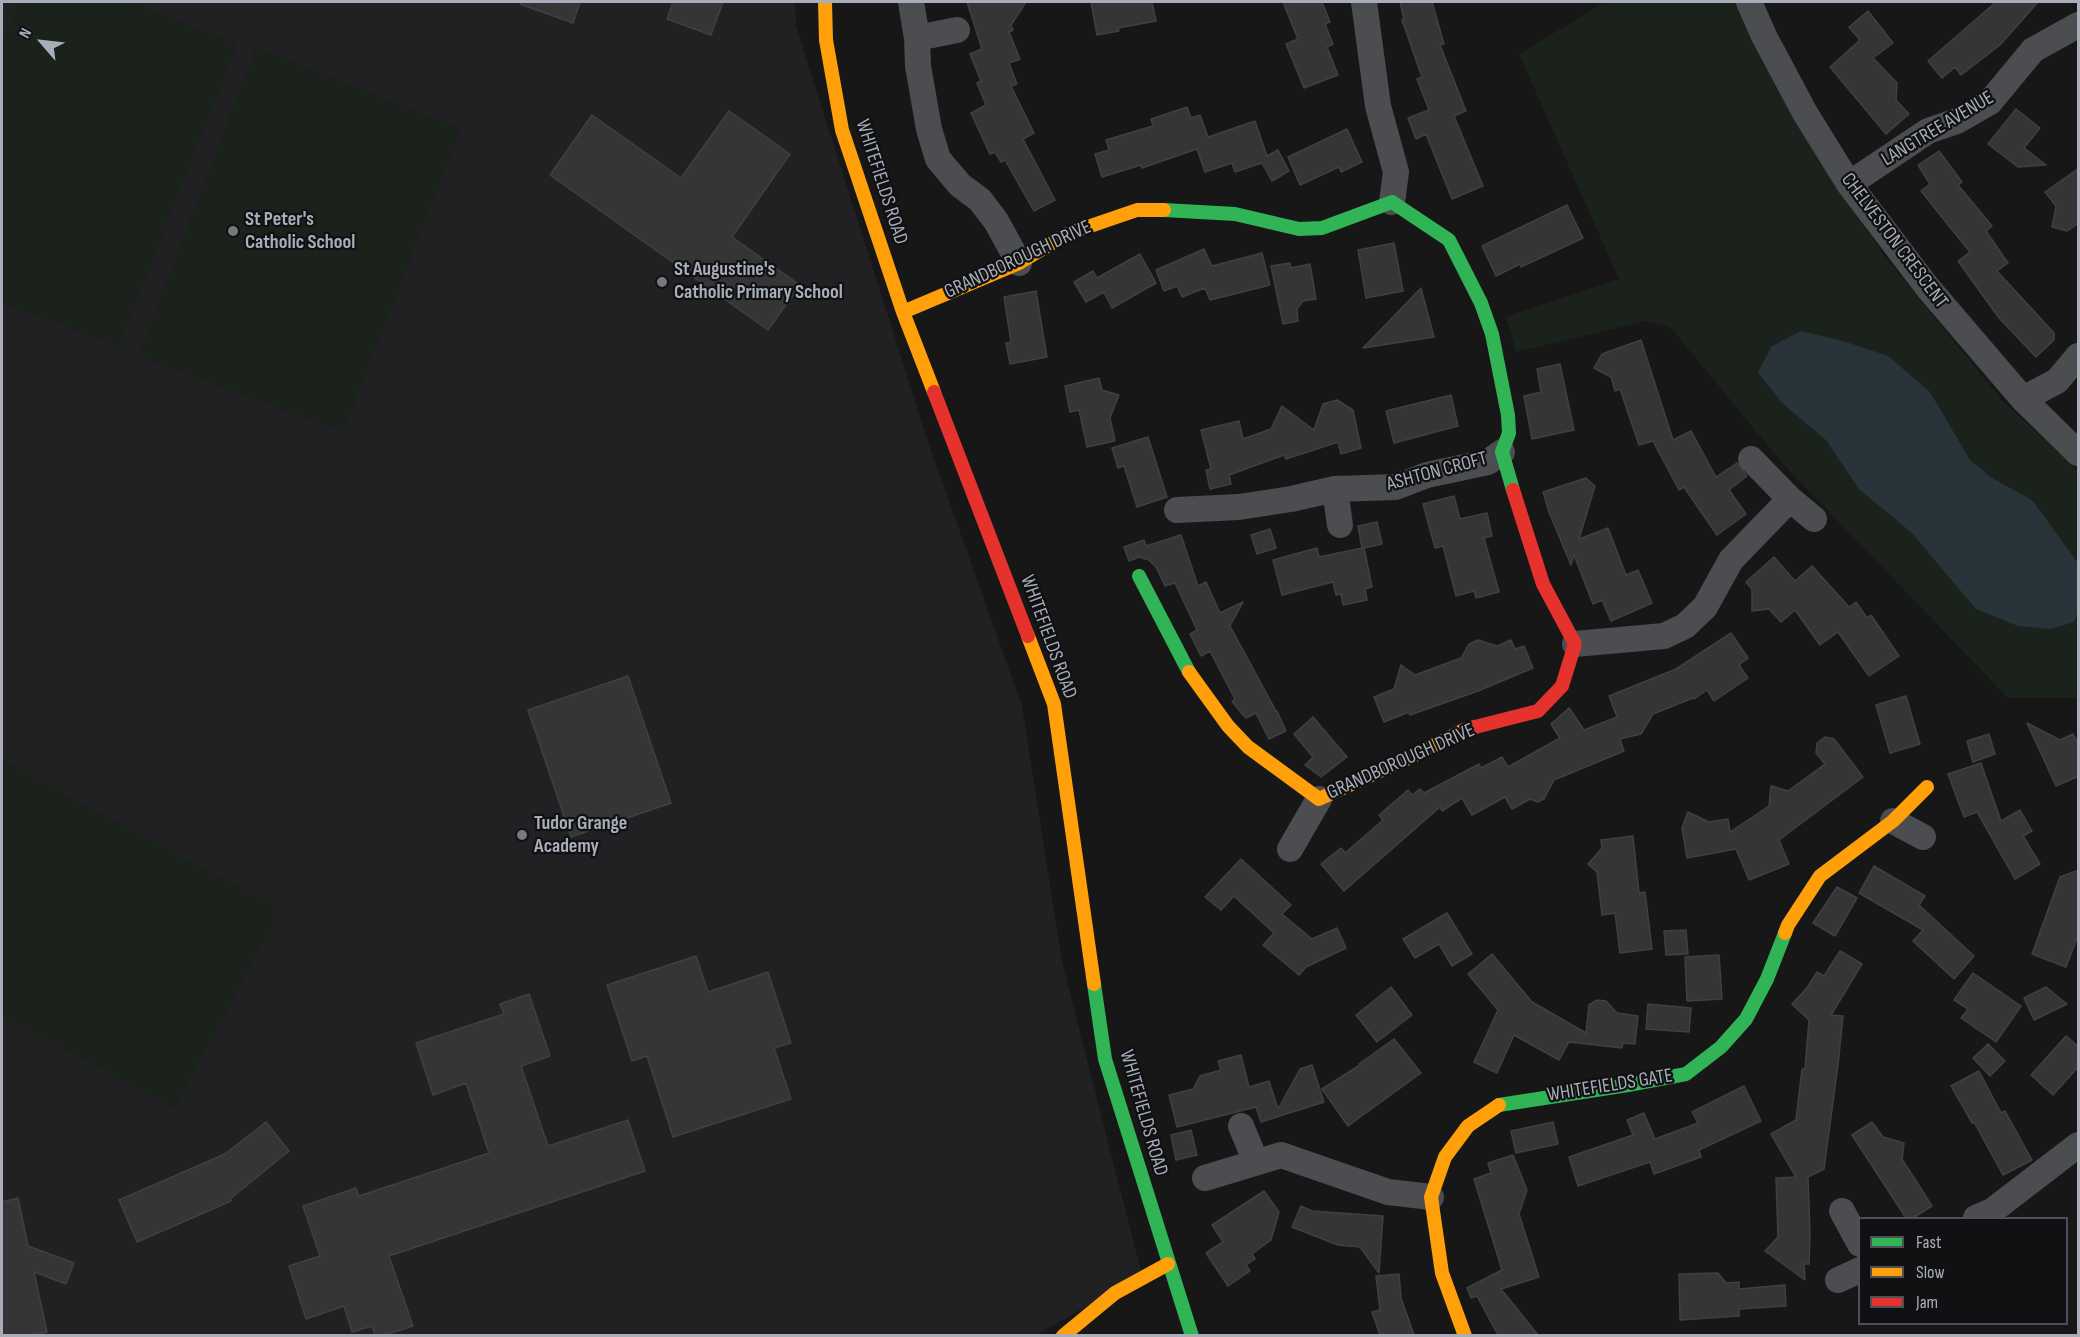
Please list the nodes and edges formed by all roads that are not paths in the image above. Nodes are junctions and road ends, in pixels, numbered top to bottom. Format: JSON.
{"nodes":[{"id":1,"x":825,"y":2,"type":"edge"},
{"id":2,"x":911,"y":2,"type":"edge"},
{"id":3,"x":1364,"y":2,"type":"edge"},
{"id":4,"x":1749,"y":2,"type":"edge"},
{"id":5,"x":2079,"y":25,"type":"edge"},
{"id":6,"x":957,"y":30,"type":"dead end"},
{"id":7,"x":917,"y":38,"type":"junction"},
{"id":8,"x":1849,"y":184,"type":"junction"},
{"id":9,"x":1392,"y":202,"type":"junction"},
{"id":10,"x":1019,"y":262,"type":"junction"},
{"id":11,"x":903,"y":312,"type":"junction"},
{"id":12,"x":2079,"y":356,"type":"edge"},
{"id":13,"x":2023,"y":399,"type":"junction"},
{"id":14,"x":1502,"y":452,"type":"junction"},
{"id":15,"x":2079,"y":453,"type":"edge"},
{"id":16,"x":1751,"y":459,"type":"dead end"},
{"id":17,"x":1335,"y":489,"type":"junction"},
{"id":18,"x":1790,"y":499,"type":"junction"},
{"id":19,"x":1177,"y":510,"type":"dead end"},
{"id":20,"x":1814,"y":519,"type":"dead end"},
{"id":21,"x":1340,"y":525,"type":"dead end"},
{"id":22,"x":1139,"y":576,"type":"dead end"},
{"id":23,"x":1575,"y":644,"type":"junction"},
{"id":24,"x":1927,"y":787,"type":"dead end"},
{"id":25,"x":1319,"y":799,"type":"junction"},
{"id":26,"x":1893,"y":821,"type":"junction"},
{"id":27,"x":1923,"y":837,"type":"dead end"},
{"id":28,"x":1290,"y":849,"type":"dead end"},
{"id":29,"x":1241,"y":1126,"type":"dead end"},
{"id":30,"x":2079,"y":1145,"type":"edge"},
{"id":31,"x":1256,"y":1162,"type":"junction"},
{"id":32,"x":1205,"y":1178,"type":"dead end"},
{"id":33,"x":1431,"y":1197,"type":"junction"},
{"id":34,"x":1842,"y":1210,"type":"dead end"},
{"id":35,"x":1978,"y":1217,"type":"edge"},
{"id":36,"x":1858,"y":1240,"type":"edge"},
{"id":37,"x":1168,"y":1264,"type":"junction"},
{"id":38,"x":1063,"y":1335,"type":"edge"},
{"id":39,"x":1192,"y":1335,"type":"edge"},
{"id":40,"x":1465,"y":1335,"type":"edge"}],
"edges":[{"from":1,"to":11,"type":"street","name":"WHITEFIELDS ROAD"},
{"from":2,"to":7,"type":"street"},
{"from":3,"to":9,"type":"street"},
{"from":4,"to":8,"type":"street","name":"CHELVESTON CRESCENT"},
{"from":5,"to":8,"type":"street","name":"LANGTREE AVENUE"},
{"from":6,"to":7,"type":"street"},
{"from":7,"to":10,"type":"street"},
{"from":8,"to":13,"type":"street","name":"CHELVESTON CRESCENT"},
{"from":9,"to":10,"type":"street","name":"GRANDBOROUGH DRIVE"},
{"from":9,"to":14,"type":"street"},
{"from":10,"to":11,"type":"street","name":"GRANDBOROUGH DRIVE"},
{"from":11,"to":37,"type":"street","name":"WHITEFIELDS ROAD"},
{"from":12,"to":13,"type":"street"},
{"from":13,"to":15,"type":"street","name":"CHELVESTON CRESCENT"},
{"from":14,"to":17,"type":"street","name":"ASHTON CROFT"},
{"from":14,"to":23,"type":"street"},
{"from":16,"to":18,"type":"street"},
{"from":17,"to":19,"type":"street","name":"ASHTON CROFT"},
{"from":17,"to":21,"type":"street"},
{"from":18,"to":20,"type":"street"},
{"from":18,"to":23,"type":"street"},
{"from":22,"to":25,"type":"street","name":"GRANDBOROUGH DRIVE"},
{"from":23,"to":25,"type":"street","name":"GRANDBOROUGH DRIVE"},
{"from":24,"to":26,"type":"street","name":"WHITEFIELDS GATE"},
{"from":25,"to":28,"type":"street","name":"GRANDBOROUGH DRIVE"},
{"from":26,"to":27,"type":"street"},
{"from":26,"to":33,"type":"street","name":"WHITEFIELDS GATE"},
{"from":29,"to":31,"type":"street"},
{"from":30,"to":35,"type":"street"},
{"from":31,"to":32,"type":"street"},
{"from":31,"to":33,"type":"street"},
{"from":33,"to":40,"type":"street","name":"WHITEFIELDS GATE"},
{"from":34,"to":36,"type":"street"},
{"from":37,"to":38,"type":"street"},
{"from":37,"to":39,"type":"street","name":"WHITEFIELDS ROAD"}]}
